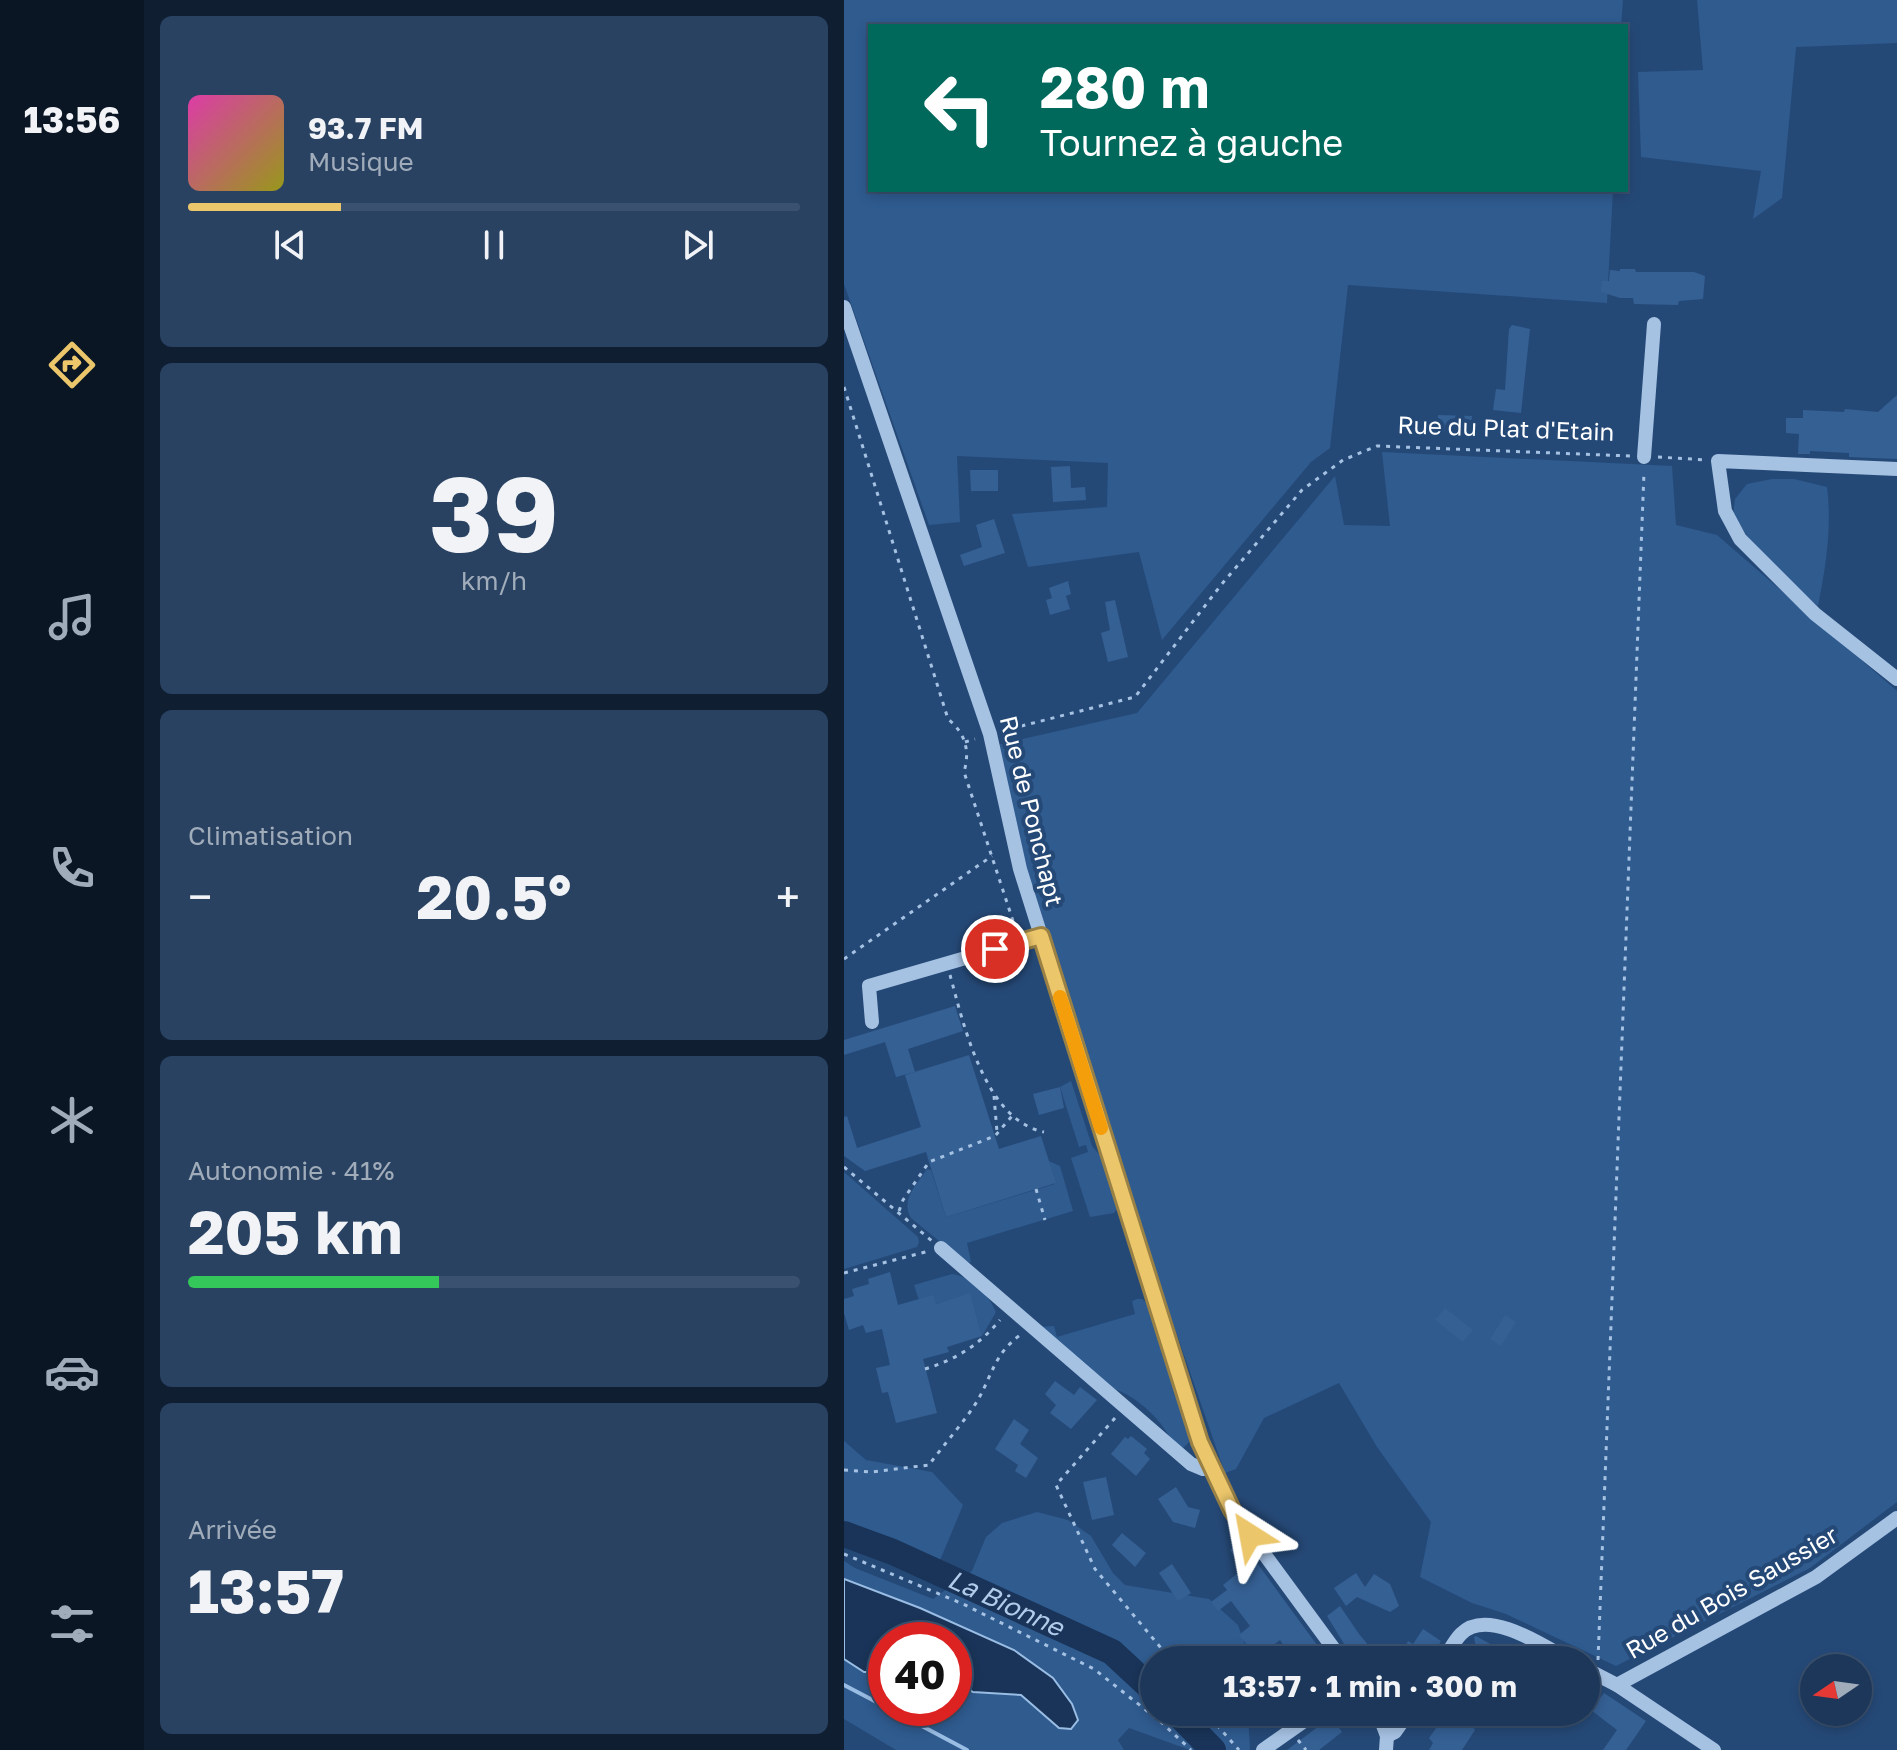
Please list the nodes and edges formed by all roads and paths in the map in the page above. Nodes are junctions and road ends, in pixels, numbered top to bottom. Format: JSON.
{"nodes":[{"id":1,"x":844,"y":307,"type":"edge"},
{"id":2,"x":1654,"y":324,"type":"dead end"},
{"id":3,"x":844,"y":387,"type":"edge"},
{"id":4,"x":1644,"y":457,"type":"junction"},
{"id":5,"x":1718,"y":461,"type":"junction"},
{"id":6,"x":1897,"y":469,"type":"edge"},
{"id":7,"x":1897,"y":679,"type":"edge"},
{"id":8,"x":990,"y":734,"type":"junction"},
{"id":9,"x":992,"y":856,"type":"junction"},
{"id":10,"x":1041,"y":936,"type":"junction"},
{"id":11,"x":1020,"y":942,"type":"junction"},
{"id":12,"x":844,"y":959,"type":"edge"},
{"id":13,"x":947,"y":964,"type":"junction"},
{"id":14,"x":872,"y":1022,"type":"dead end"},
{"id":15,"x":994,"y":1096,"type":"junction"},
{"id":16,"x":1012,"y":1116,"type":"junction"},
{"id":17,"x":1044,"y":1132,"type":"dead end"},
{"id":18,"x":997,"y":1134,"type":"junction"},
{"id":19,"x":844,"y":1167,"type":"edge"},
{"id":20,"x":1036,"y":1189,"type":"dead end"},
{"id":21,"x":899,"y":1211,"type":"junction"},
{"id":22,"x":1045,"y":1220,"type":"dead end"},
{"id":23,"x":941,"y":1248,"type":"junction"},
{"id":24,"x":844,"y":1273,"type":"edge"},
{"id":25,"x":1011,"y":1308,"type":"junction"},
{"id":26,"x":1033,"y":1326,"type":"junction"},
{"id":27,"x":925,"y":1369,"type":"dead end"},
{"id":28,"x":1126,"y":1406,"type":"junction"},
{"id":29,"x":1210,"y":1467,"type":"junction"},
{"id":30,"x":844,"y":1470,"type":"edge"},
{"id":31,"x":1897,"y":1518,"type":"edge"},
{"id":32,"x":844,"y":1554,"type":"edge"},
{"id":33,"x":1159,"y":1646,"type":"edge"},
{"id":34,"x":1332,"y":1646,"type":"edge"},
{"id":35,"x":1453,"y":1646,"type":"edge"},
{"id":36,"x":1544,"y":1646,"type":"edge"},
{"id":37,"x":1593,"y":1646,"type":"edge"},
{"id":38,"x":1600,"y":1676,"type":"edge"},
{"id":39,"x":1617,"y":1685,"type":"junction"},
{"id":40,"x":1218,"y":1726,"type":"edge"},
{"id":41,"x":1297,"y":1726,"type":"edge"},
{"id":42,"x":1399,"y":1726,"type":"edge"},
{"id":43,"x":1387,"y":1743,"type":"edge"},
{"id":44,"x":1191,"y":1750,"type":"edge"},
{"id":45,"x":1239,"y":1750,"type":"edge"},
{"id":46,"x":1263,"y":1750,"type":"edge"},
{"id":47,"x":1714,"y":1750,"type":"edge"}],
"edges":[{"from":1,"to":8,"type":"street","name":"Rue de Ponchapt"},
{"from":2,"to":4,"type":"street"},
{"from":3,"to":9,"type":"path"},
{"from":4,"to":5,"type":"path","name":"Rue du Plat d'Etain"},
{"from":4,"to":8,"type":"path","name":"Rue du Plat d'Etain"},
{"from":4,"to":37,"type":"path"},
{"from":5,"to":6,"type":"street"},
{"from":5,"to":7,"type":"street"},
{"from":8,"to":10,"type":"street","name":"Rue de Ponchapt"},
{"from":9,"to":11,"type":"path"},
{"from":9,"to":12,"type":"path"},
{"from":10,"to":11,"type":"street"},
{"from":10,"to":29,"type":"street","name":"Rue de Ponchapt"},
{"from":11,"to":13,"type":"street"},
{"from":13,"to":14,"type":"street"},
{"from":13,"to":15,"type":"path"},
{"from":15,"to":16,"type":"path"},
{"from":15,"to":18,"type":"path"},
{"from":16,"to":17,"type":"path"},
{"from":16,"to":18,"type":"path"},
{"from":18,"to":21,"type":"path"},
{"from":19,"to":21,"type":"path"},
{"from":20,"to":22,"type":"path"},
{"from":21,"to":23,"type":"path"},
{"from":23,"to":24,"type":"path"},
{"from":23,"to":25,"type":"street"},
{"from":25,"to":26,"type":"street"},
{"from":25,"to":27,"type":"path"},
{"from":26,"to":28,"type":"street"},
{"from":26,"to":30,"type":"path"},
{"from":28,"to":29,"type":"street"},
{"from":28,"to":33,"type":"path"},
{"from":29,"to":34,"type":"street","name":"Rue de Ponchapt"},
{"from":31,"to":39,"type":"street","name":"Rue du Bois Saussier"},
{"from":32,"to":44,"type":"path"},
{"from":35,"to":36,"type":"street"},
{"from":38,"to":39,"type":"street","name":"Rue du Bois Saussier"},
{"from":39,"to":47,"type":"street"},
{"from":40,"to":45,"type":"path"},
{"from":41,"to":46,"type":"street"},
{"from":42,"to":43,"type":"street"}]}
